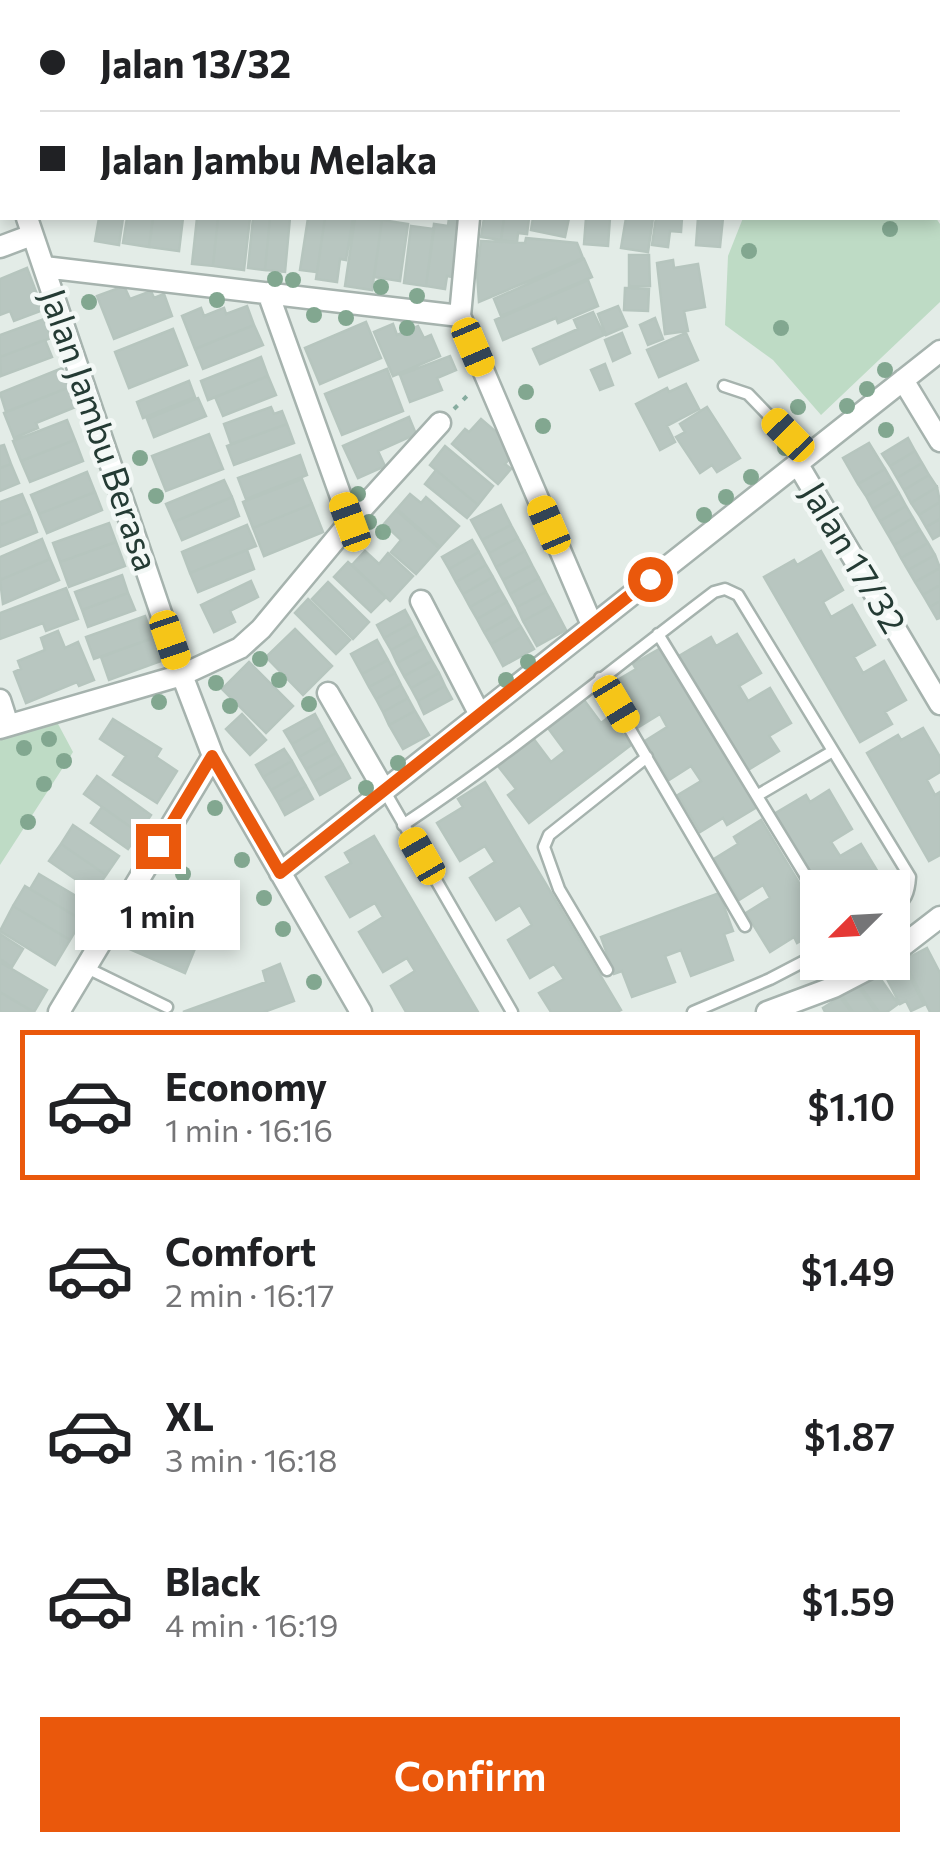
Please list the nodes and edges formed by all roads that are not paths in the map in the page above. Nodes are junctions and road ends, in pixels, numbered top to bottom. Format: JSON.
{"nodes":[{"id":1,"x":469,"y":220,"type":"edge"},
{"id":2,"x":30,"y":226,"type":"edge"},
{"id":3,"x":0,"y":246,"type":"edge"},
{"id":4,"x":44,"y":266,"type":"junction"},
{"id":5,"x":268,"y":293,"type":"junction"},
{"id":6,"x":460,"y":316,"type":"junction"},
{"id":7,"x":940,"y":352,"type":"edge"},
{"id":8,"x":903,"y":380,"type":"junction"},
{"id":9,"x":724,"y":386,"type":"dead end"},
{"id":10,"x":440,"y":423,"type":"road end"},
{"id":11,"x":940,"y":441,"type":"edge"},
{"id":12,"x":802,"y":459,"type":"junction"},
{"id":13,"x":350,"y":522,"type":"junction"},
{"id":14,"x":421,"y":600,"type":"dead end"},
{"id":15,"x":592,"y":626,"type":"junction"},
{"id":16,"x":658,"y":634,"type":"junction"},
{"id":17,"x":182,"y":676,"type":"junction"},
{"id":18,"x":600,"y":678,"type":"junction"},
{"id":19,"x":328,"y":693,"type":"dead end"},
{"id":20,"x":0,"y":700,"type":"edge"},
{"id":21,"x":940,"y":704,"type":"edge"},
{"id":22,"x":480,"y":714,"type":"junction"},
{"id":23,"x":4,"y":727,"type":"edge"},
{"id":24,"x":833,"y":751,"type":"junction"},
{"id":25,"x":212,"y":756,"type":"junction"},
{"id":26,"x":647,"y":756,"type":"junction"},
{"id":27,"x":384,"y":790,"type":"junction"},
{"id":28,"x":758,"y":795,"type":"junction"},
{"id":29,"x":404,"y":825,"type":"junction"},
{"id":30,"x":803,"y":870,"type":"edge"},
{"id":31,"x":906,"y":870,"type":"edge"},
{"id":32,"x":280,"y":873,"type":"junction"},
{"id":33,"x":940,"y":917,"type":"edge"},
{"id":34,"x":746,"y":926,"type":"dead end"},
{"id":35,"x":910,"y":940,"type":"edge"},
{"id":36,"x":800,"y":963,"type":"edge"},
{"id":37,"x":86,"y":967,"type":"junction"},
{"id":38,"x":607,"y":970,"type":"dead end"},
{"id":39,"x":847,"y":980,"type":"edge"},
{"id":40,"x":167,"y":1007,"type":"dead end"},
{"id":41,"x":59,"y":1012,"type":"edge"},
{"id":42,"x":361,"y":1012,"type":"edge"},
{"id":43,"x":512,"y":1012,"type":"edge"},
{"id":44,"x":693,"y":1012,"type":"edge"},
{"id":45,"x":767,"y":1012,"type":"edge"}],
"edges":[{"from":1,"to":6,"type":"street"},
{"from":2,"to":3,"type":"street"},
{"from":2,"to":4,"type":"street","name":"Jalan Jambu Berasa"},
{"from":4,"to":5,"type":"street"},
{"from":4,"to":17,"type":"street","name":"Jalan Jambu Berasa"},
{"from":5,"to":6,"type":"street"},
{"from":5,"to":13,"type":"street"},
{"from":6,"to":15,"type":"street"},
{"from":7,"to":8,"type":"street"},
{"from":8,"to":11,"type":"street"},
{"from":8,"to":12,"type":"street"},
{"from":9,"to":12,"type":"lane"},
{"from":10,"to":13,"type":"street"},
{"from":12,"to":15,"type":"street"},
{"from":12,"to":21,"type":"street","name":"Jalan 17/32"},
{"from":13,"to":17,"type":"street"},
{"from":14,"to":22,"type":"street"},
{"from":15,"to":22,"type":"street"},
{"from":16,"to":18,"type":"lane"},
{"from":16,"to":24,"type":"lane"},
{"from":16,"to":28,"type":"lane"},
{"from":17,"to":23,"type":"street"},
{"from":17,"to":25,"type":"street","name":"Jalan Jambu Berasa"},
{"from":18,"to":26,"type":"lane"},
{"from":18,"to":29,"type":"lane"},
{"from":19,"to":27,"type":"street"},
{"from":20,"to":23,"type":"street"},
{"from":22,"to":27,"type":"street"},
{"from":24,"to":28,"type":"lane"},
{"from":24,"to":31,"type":"lane"},
{"from":25,"to":32,"type":"street","name":"Jalan Jambu Berasa"},
{"from":25,"to":37,"type":"street"},
{"from":26,"to":34,"type":"lane"},
{"from":26,"to":38,"type":"lane"},
{"from":27,"to":29,"type":"lane"},
{"from":27,"to":32,"type":"street"},
{"from":28,"to":30,"type":"lane"},
{"from":29,"to":43,"type":"lane"},
{"from":32,"to":42,"type":"street","name":"Jalan Jambu Berasa"},
{"from":33,"to":35,"type":"street"},
{"from":36,"to":44,"type":"lane"},
{"from":37,"to":40,"type":"lane"},
{"from":37,"to":41,"type":"street"},
{"from":39,"to":45,"type":"street"}]}
